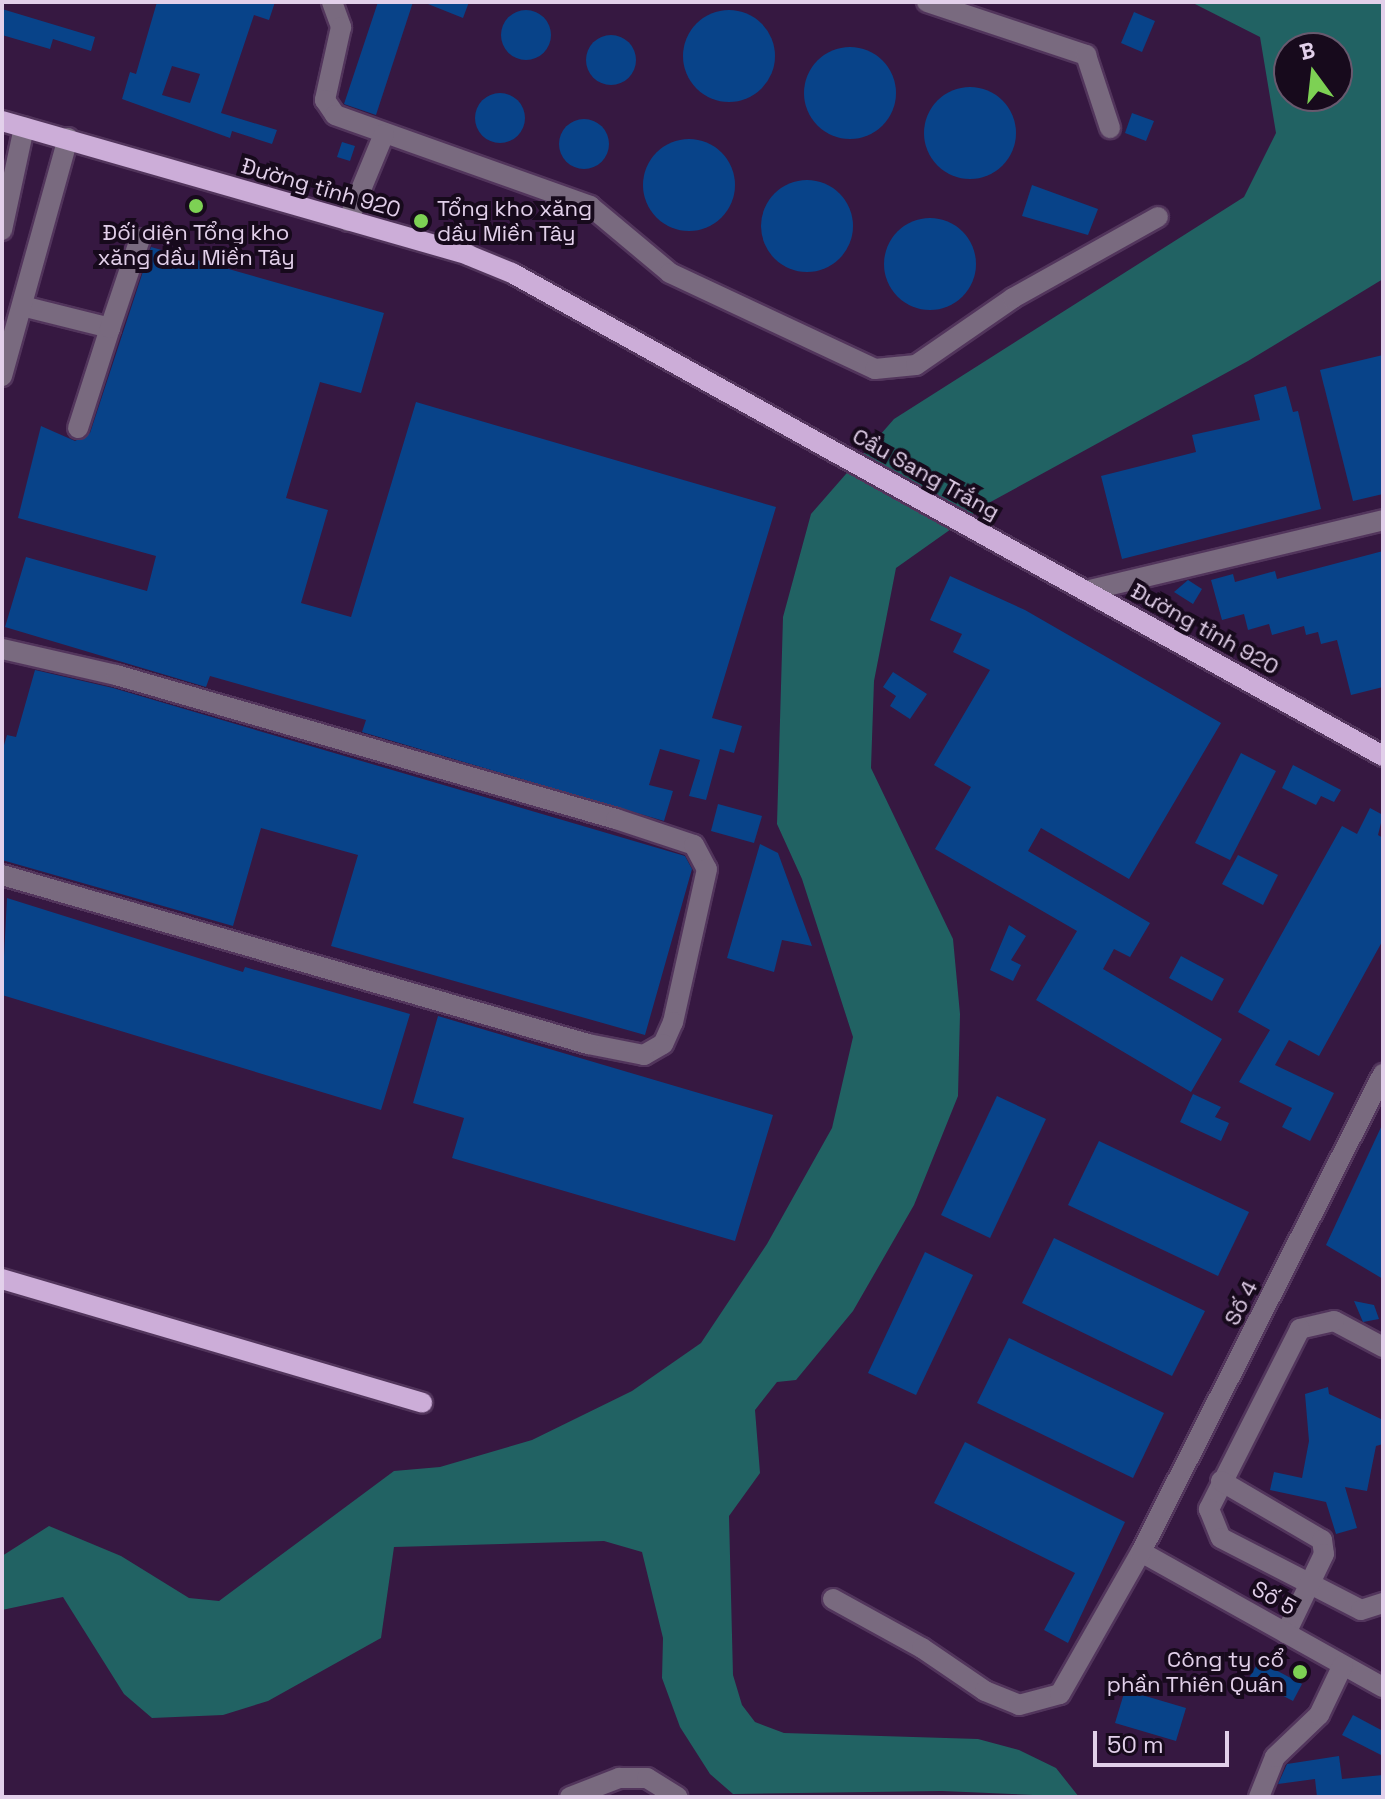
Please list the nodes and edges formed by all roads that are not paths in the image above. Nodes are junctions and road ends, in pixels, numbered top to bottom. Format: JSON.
{"nodes":[{"id":1,"x":332,"y":2,"type":"edge"},
{"id":2,"x":927,"y":2,"type":"edge"},
{"id":3,"x":2,"y":121,"type":"edge"},
{"id":4,"x":24,"y":127,"type":"junction"},
{"id":5,"x":1110,"y":128,"type":"dead end"},
{"id":6,"x":384,"y":134,"type":"junction"},
{"id":7,"x":68,"y":138,"type":"junction"},
{"id":8,"x":1158,"y":217,"type":"dead end"},
{"id":9,"x":348,"y":221,"type":"junction"},
{"id":10,"x":2,"y":230,"type":"edge"},
{"id":11,"x":140,"y":239,"type":"dead end"},
{"id":12,"x":22,"y":306,"type":"junction"},
{"id":13,"x":110,"y":328,"type":"junction"},
{"id":14,"x":2,"y":376,"type":"edge"},
{"id":15,"x":78,"y":428,"type":"dead end"},
{"id":16,"x":824,"y":445,"type":"joint"},
{"id":17,"x":1383,"y":520,"type":"edge"},
{"id":18,"x":1003,"y":544,"type":"joint"},
{"id":19,"x":1086,"y":591,"type":"junction"},
{"id":20,"x":2,"y":649,"type":"edge"},
{"id":21,"x":1383,"y":756,"type":"edge"},
{"id":22,"x":2,"y":875,"type":"edge"},
{"id":23,"x":1383,"y":1074,"type":"edge"},
{"id":24,"x":2,"y":1279,"type":"edge"},
{"id":25,"x":1383,"y":1347,"type":"edge"},
{"id":26,"x":422,"y":1403,"type":"dead end"},
{"id":27,"x":1221,"y":1481,"type":"junction"},
{"id":28,"x":1141,"y":1552,"type":"junction"},
{"id":29,"x":1311,"y":1584,"type":"junction"},
{"id":30,"x":833,"y":1599,"type":"dead end"},
{"id":31,"x":1383,"y":1603,"type":"edge"},
{"id":32,"x":1286,"y":1633,"type":"junction"},
{"id":33,"x":1343,"y":1665,"type":"junction"},
{"id":34,"x":1383,"y":1687,"type":"edge"},
{"id":35,"x":570,"y":1797,"type":"edge"},
{"id":36,"x":678,"y":1797,"type":"edge"},
{"id":37,"x":1259,"y":1797,"type":"edge"}],
"edges":[{"from":1,"to":6,"type":"street"},
{"from":2,"to":5,"type":"street"},
{"from":3,"to":4,"type":"main road","name":"Đường tỉnh 920"},
{"from":4,"to":7,"type":"main road","name":"Đường tỉnh 920"},
{"from":4,"to":10,"type":"street"},
{"from":6,"to":8,"type":"street"},
{"from":6,"to":9,"type":"street"},
{"from":7,"to":9,"type":"main road","name":"Đường tỉnh 920"},
{"from":7,"to":12,"type":"street"},
{"from":9,"to":16,"type":"main road","name":"Đường tỉnh 920"},
{"from":11,"to":13,"type":"street"},
{"from":12,"to":13,"type":"street"},
{"from":12,"to":14,"type":"street"},
{"from":13,"to":15,"type":"street"},
{"from":16,"to":18,"type":"main road","name":"Cầu Sang Trắng"},
{"from":17,"to":19,"type":"street"},
{"from":18,"to":19,"type":"main road","name":"Đường tỉnh 920"},
{"from":19,"to":21,"type":"main road","name":"Đường tỉnh 920"},
{"from":20,"to":22,"type":"street"},
{"from":23,"to":28,"type":"street","name":"Số 4"},
{"from":24,"to":26,"type":"main road"},
{"from":25,"to":27,"type":"street"},
{"from":27,"to":29,"type":"street"},
{"from":27,"to":29,"type":"street"},
{"from":28,"to":30,"type":"street","name":"Số 4"},
{"from":28,"to":32,"type":"street","name":"Số 5"},
{"from":29,"to":31,"type":"street"},
{"from":29,"to":32,"type":"street"},
{"from":32,"to":33,"type":"street","name":"Số 5"},
{"from":33,"to":34,"type":"street","name":"Số 5"},
{"from":33,"to":37,"type":"street"},
{"from":35,"to":36,"type":"street"}]}
